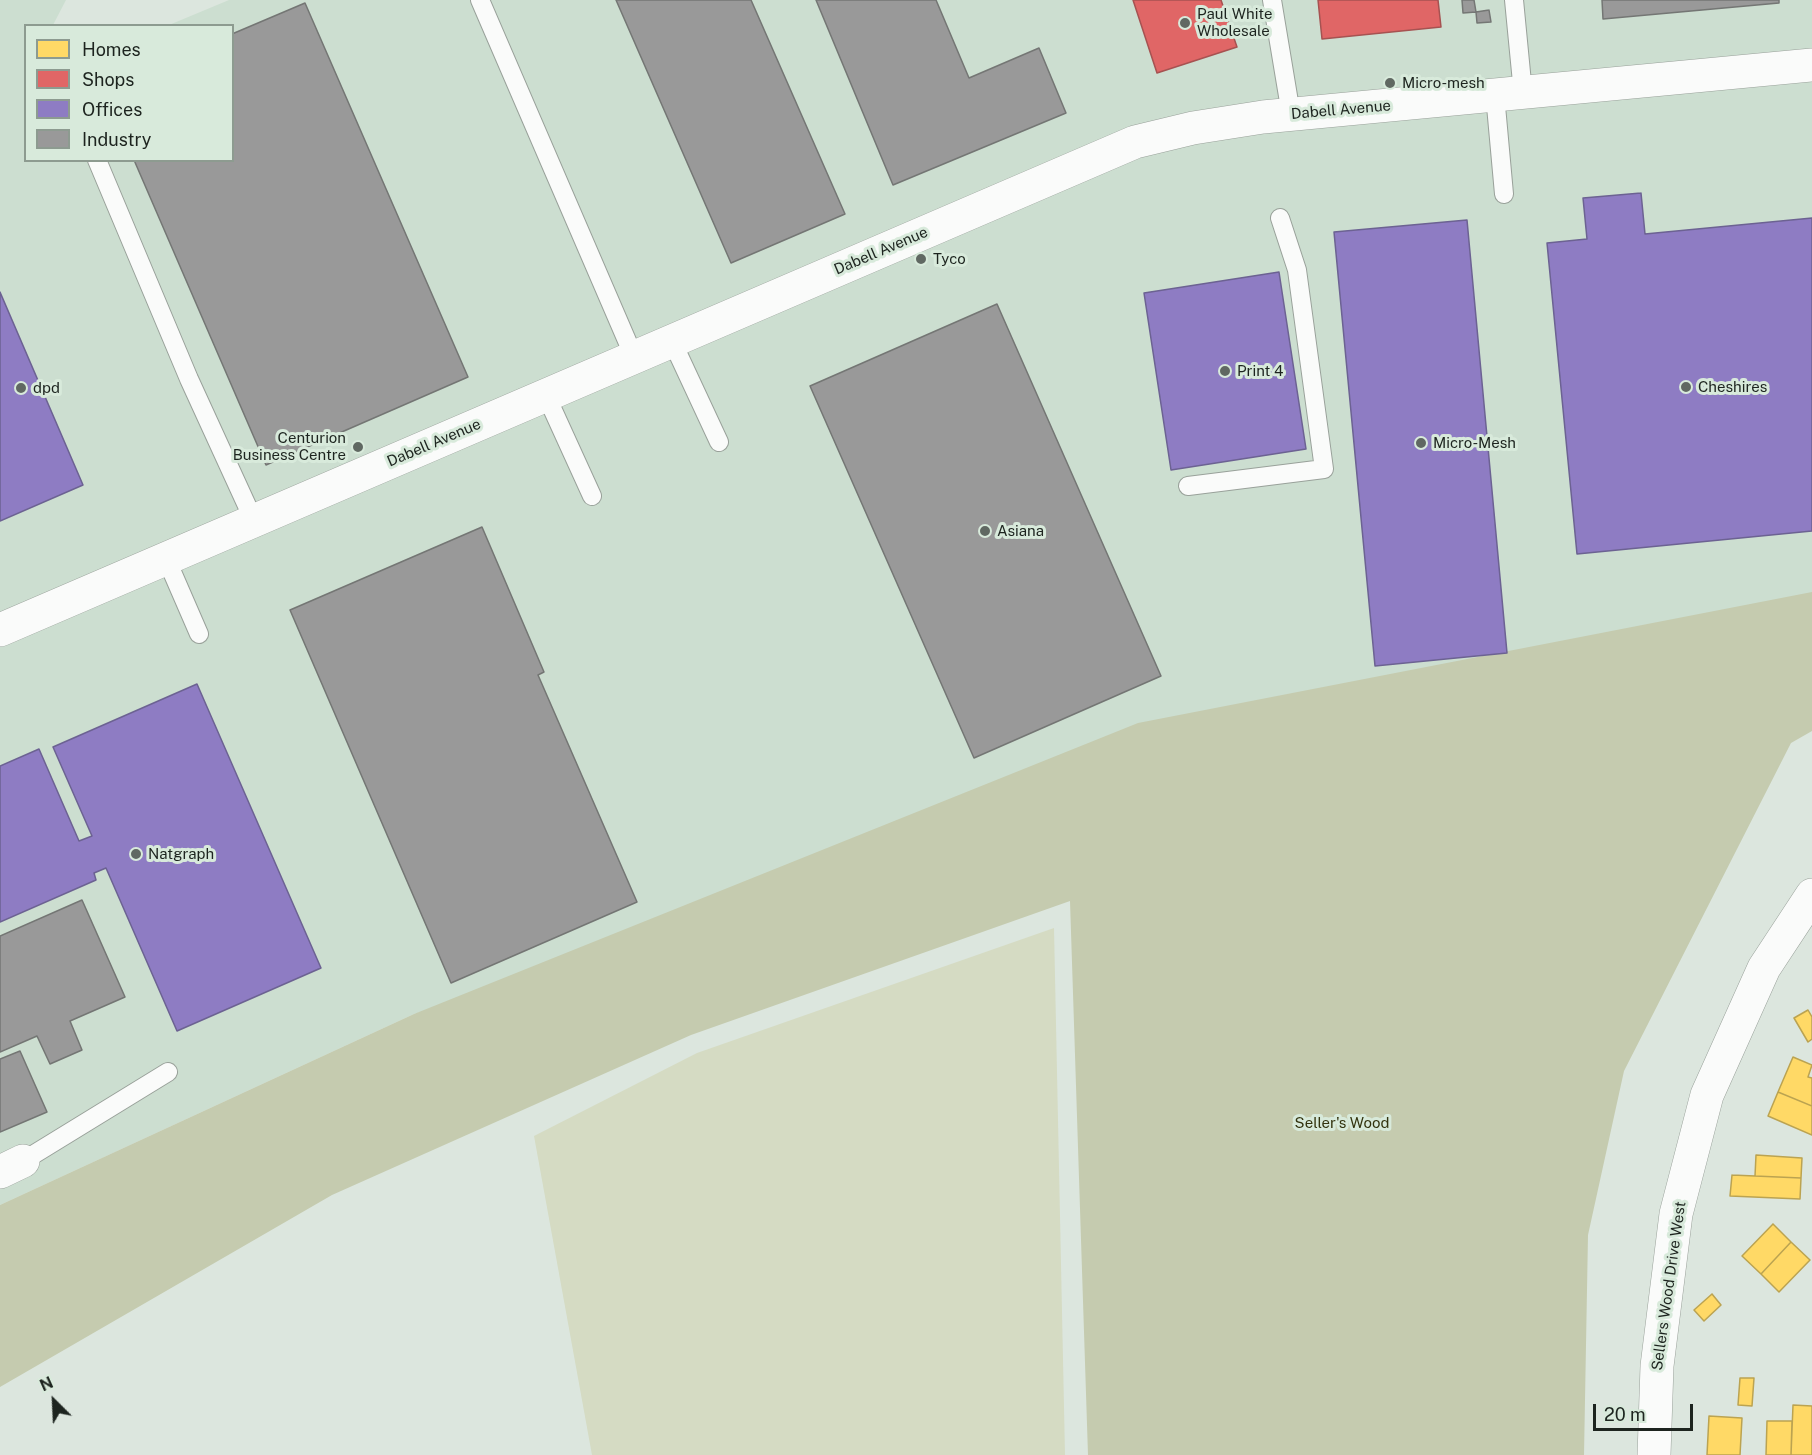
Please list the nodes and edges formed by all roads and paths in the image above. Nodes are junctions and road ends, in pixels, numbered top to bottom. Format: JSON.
{"nodes":[{"id":1,"x":480,"y":0,"type":"edge"},
{"id":2,"x":1272,"y":0,"type":"edge"},
{"id":3,"x":1514,"y":0,"type":"edge"},
{"id":4,"x":1812,"y":65,"type":"edge"},
{"id":5,"x":1509,"y":94,"type":"junction"},
{"id":6,"x":1291,"y":114,"type":"junction"},
{"id":7,"x":98,"y":162,"type":"edge"},
{"id":8,"x":1504,"y":194,"type":"dead end"},
{"id":9,"x":1280,"y":218,"type":"dead end"},
{"id":10,"x":672,"y":341,"type":"junction"},
{"id":11,"x":634,"y":357,"type":"junction"},
{"id":12,"x":546,"y":395,"type":"junction"},
{"id":13,"x":719,"y":442,"type":"dead end"},
{"id":14,"x":1188,"y":486,"type":"dead end"},
{"id":15,"x":592,"y":496,"type":"dead end"},
{"id":16,"x":254,"y":521,"type":"junction"},
{"id":17,"x":166,"y":558,"type":"junction"},
{"id":18,"x":0,"y":630,"type":"edge"},
{"id":19,"x":199,"y":634,"type":"dead end"},
{"id":20,"x":1812,"y":895,"type":"edge"},
{"id":21,"x":168,"y":1072,"type":"dead end"},
{"id":22,"x":11,"y":1167,"type":"edge"},
{"id":23,"x":1654,"y":1455,"type":"edge"}],
"edges":[{"from":1,"to":11,"type":"lane"},
{"from":2,"to":6,"type":"lane"},
{"from":3,"to":5,"type":"lane"},
{"from":4,"to":5,"type":"street","name":"Dabell Avenue"},
{"from":5,"to":6,"type":"street","name":"Dabell Avenue"},
{"from":5,"to":8,"type":"lane"},
{"from":6,"to":10,"type":"street","name":"Dabell Avenue"},
{"from":7,"to":16,"type":"lane"},
{"from":9,"to":14,"type":"lane"},
{"from":10,"to":11,"type":"street","name":"Dabell Avenue"},
{"from":10,"to":13,"type":"lane"},
{"from":11,"to":12,"type":"street","name":"Dabell Avenue"},
{"from":12,"to":15,"type":"lane"},
{"from":12,"to":16,"type":"street","name":"Dabell Avenue"},
{"from":16,"to":17,"type":"street","name":"Dabell Avenue"},
{"from":17,"to":18,"type":"street","name":"Dabell Avenue"},
{"from":17,"to":19,"type":"lane"},
{"from":20,"to":23,"type":"street","name":"Sellers Wood Drive West"},
{"from":21,"to":22,"type":"lane"}]}
